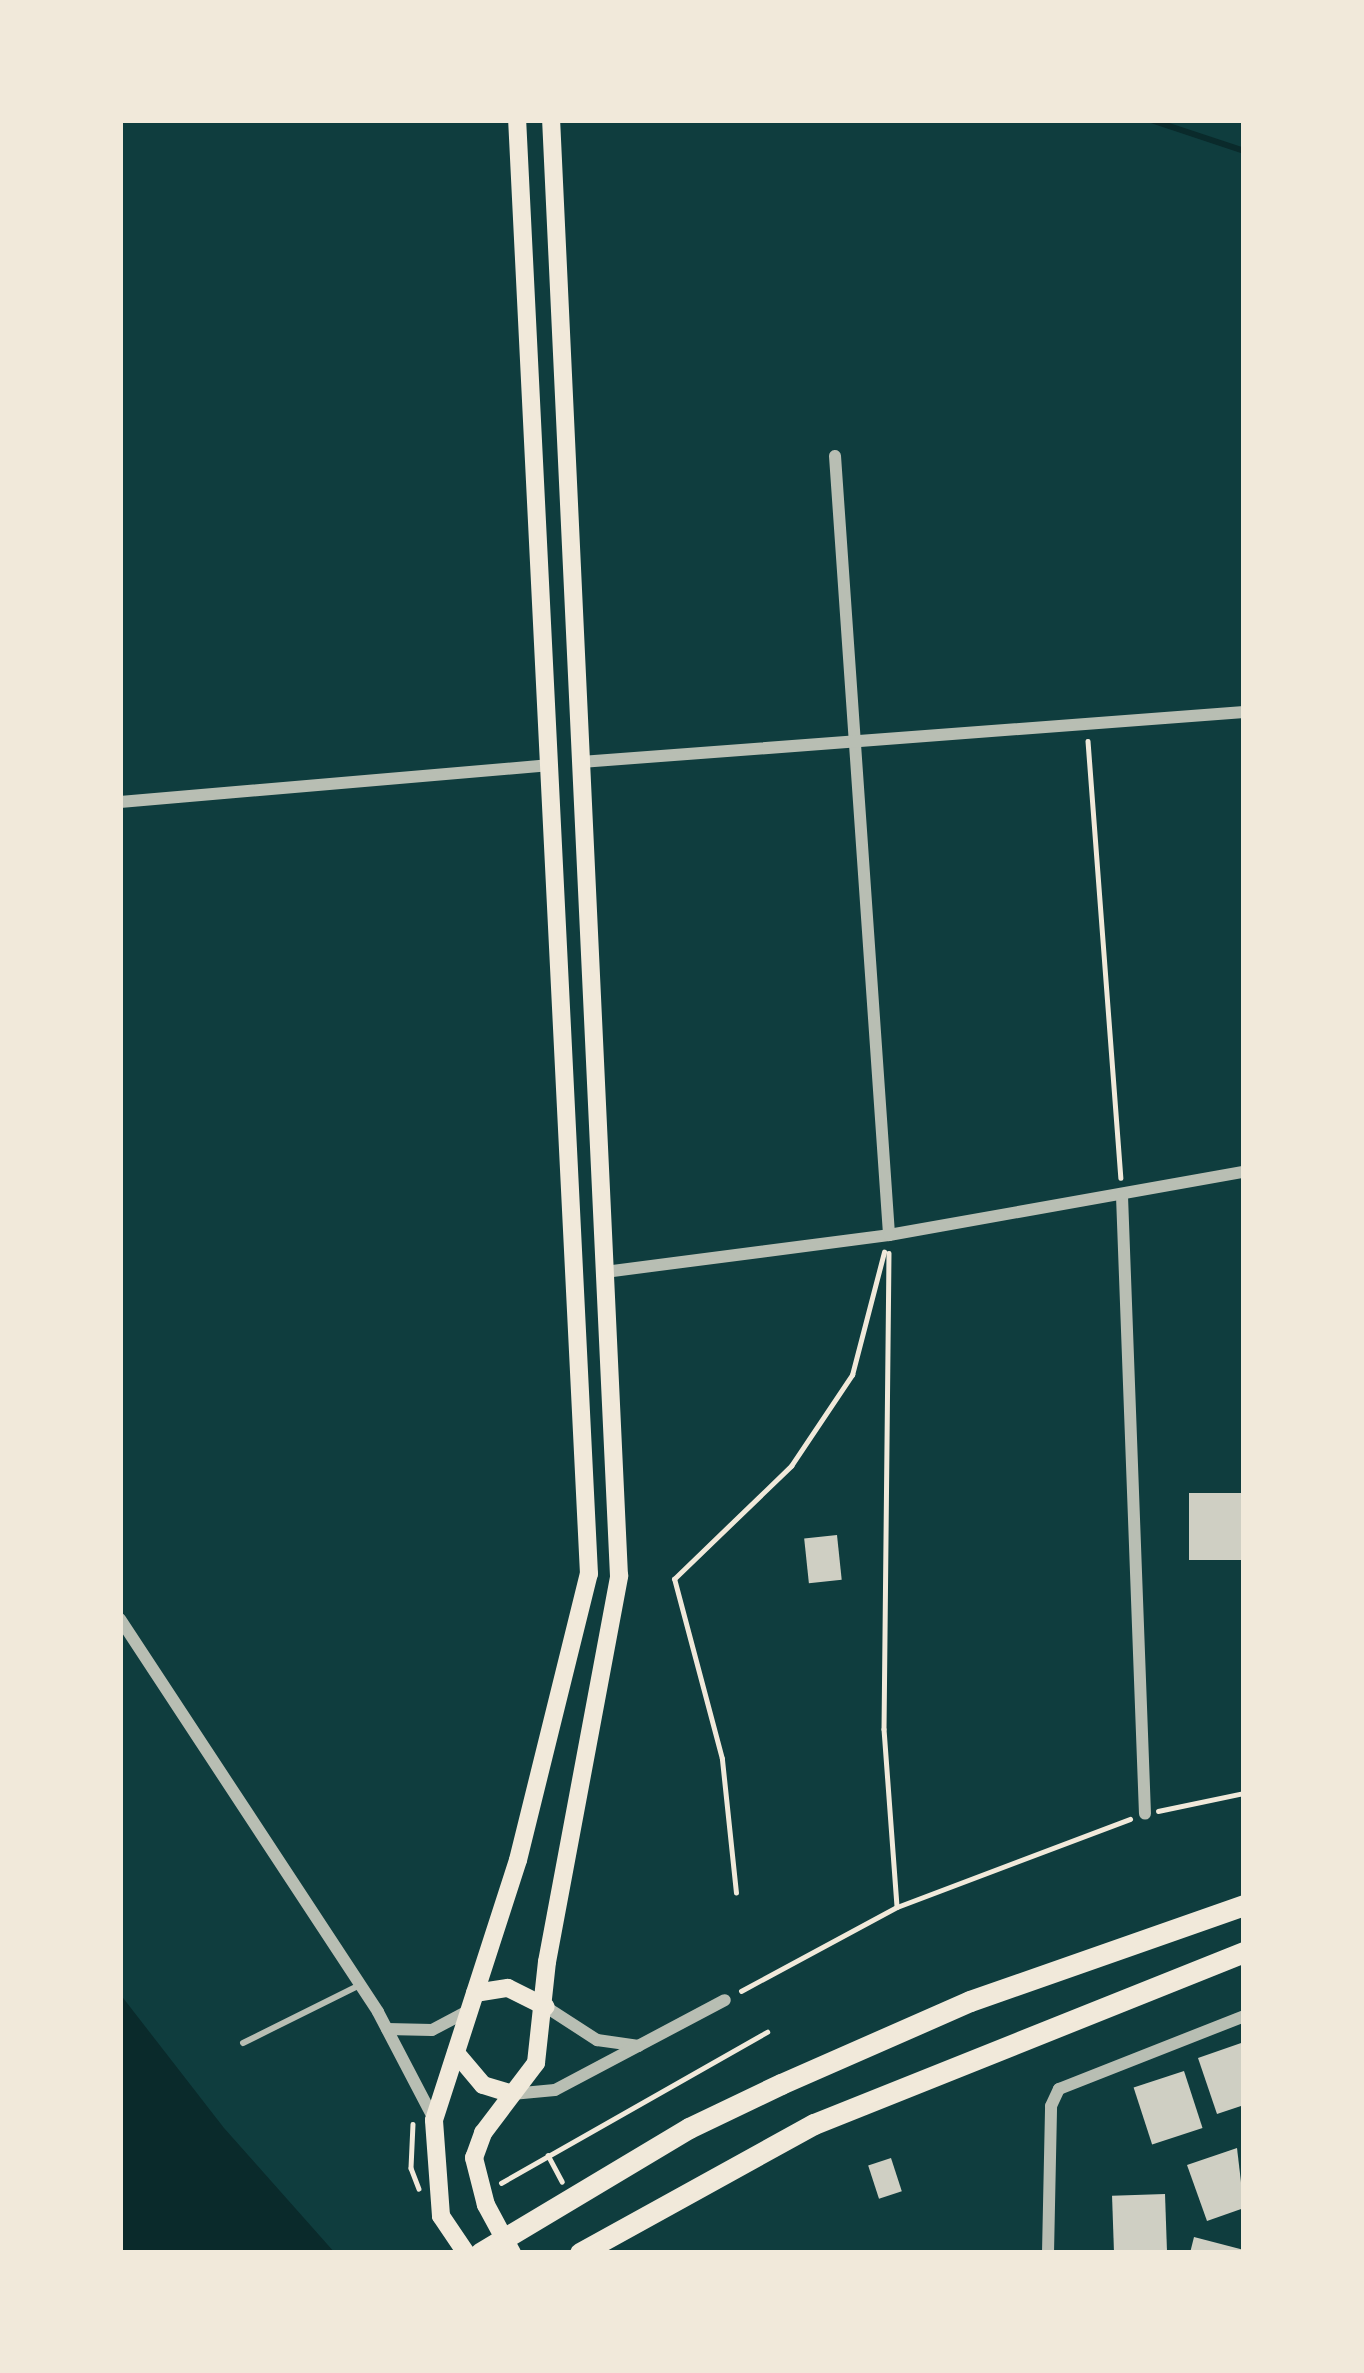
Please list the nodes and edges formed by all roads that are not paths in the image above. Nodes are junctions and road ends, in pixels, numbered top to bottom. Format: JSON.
{"nodes":[{"id":1,"x":517,"y":120,"type":"edge"},
{"id":2,"x":551,"y":120,"type":"edge"},
{"id":3,"x":835,"y":456,"type":"dead end"},
{"id":4,"x":1244,"y":712,"type":"edge"},
{"id":5,"x":850,"y":742,"type":"junction"},
{"id":6,"x":580,"y":763,"type":"junction"},
{"id":7,"x":550,"y":765,"type":"junction"},
{"id":8,"x":120,"y":802,"type":"edge"},
{"id":9,"x":1244,"y":1172,"type":"edge"},
{"id":10,"x":1122,"y":1196,"type":"junction"},
{"id":11,"x":889,"y":1235,"type":"junction"},
{"id":12,"x":605,"y":1272,"type":"junction"},
{"id":13,"x":120,"y":1619,"type":"edge"},
{"id":14,"x":1145,"y":1814,"type":"road end"},
{"id":15,"x":1244,"y":1905,"type":"edge"},
{"id":16,"x":1244,"y":1952,"type":"edge"},
{"id":17,"x":360,"y":1985,"type":"junction"},
{"id":18,"x":725,"y":2000,"type":"road end"},
{"id":19,"x":472,"y":2002,"type":"junction"},
{"id":20,"x":546,"y":2007,"type":"junction"},
{"id":21,"x":1244,"y":2016,"type":"edge"},
{"id":22,"x":387,"y":2029,"type":"junction"},
{"id":23,"x":243,"y":2043,"type":"dead end"},
{"id":24,"x":640,"y":2046,"type":"junction"},
{"id":25,"x":456,"y":2053,"type":"junction"},
{"id":26,"x":512,"y":2094,"type":"junction"},
{"id":27,"x":434,"y":2120,"type":"junction"},
{"id":28,"x":466,"y":2253,"type":"edge"},
{"id":29,"x":480,"y":2253,"type":"edge"},
{"id":30,"x":512,"y":2253,"type":"edge"},
{"id":31,"x":581,"y":2253,"type":"edge"},
{"id":32,"x":1048,"y":2253,"type":"edge"}],
"edges":[{"from":1,"to":7,"type":"main road"},
{"from":2,"to":6,"type":"main road"},
{"from":3,"to":5,"type":"street"},
{"from":4,"to":5,"type":"street"},
{"from":5,"to":6,"type":"street"},
{"from":5,"to":11,"type":"street"},
{"from":6,"to":12,"type":"main road"},
{"from":7,"to":8,"type":"street"},
{"from":7,"to":19,"type":"main road"},
{"from":9,"to":10,"type":"street"},
{"from":10,"to":11,"type":"street"},
{"from":10,"to":14,"type":"street"},
{"from":11,"to":12,"type":"street"},
{"from":12,"to":20,"type":"main road"},
{"from":13,"to":17,"type":"street"},
{"from":15,"to":29,"type":"highway"},
{"from":16,"to":31,"type":"highway"},
{"from":17,"to":22,"type":"street"},
{"from":17,"to":23,"type":"lane"},
{"from":18,"to":24,"type":"street"},
{"from":19,"to":20,"type":"main road"},
{"from":19,"to":22,"type":"street"},
{"from":19,"to":25,"type":"main road"},
{"from":20,"to":24,"type":"street"},
{"from":20,"to":26,"type":"main road"},
{"from":21,"to":32,"type":"street"},
{"from":22,"to":27,"type":"street"},
{"from":24,"to":26,"type":"street"},
{"from":25,"to":26,"type":"main road"},
{"from":25,"to":27,"type":"main road"},
{"from":26,"to":30,"type":"main road"},
{"from":27,"to":28,"type":"main road"}]}
